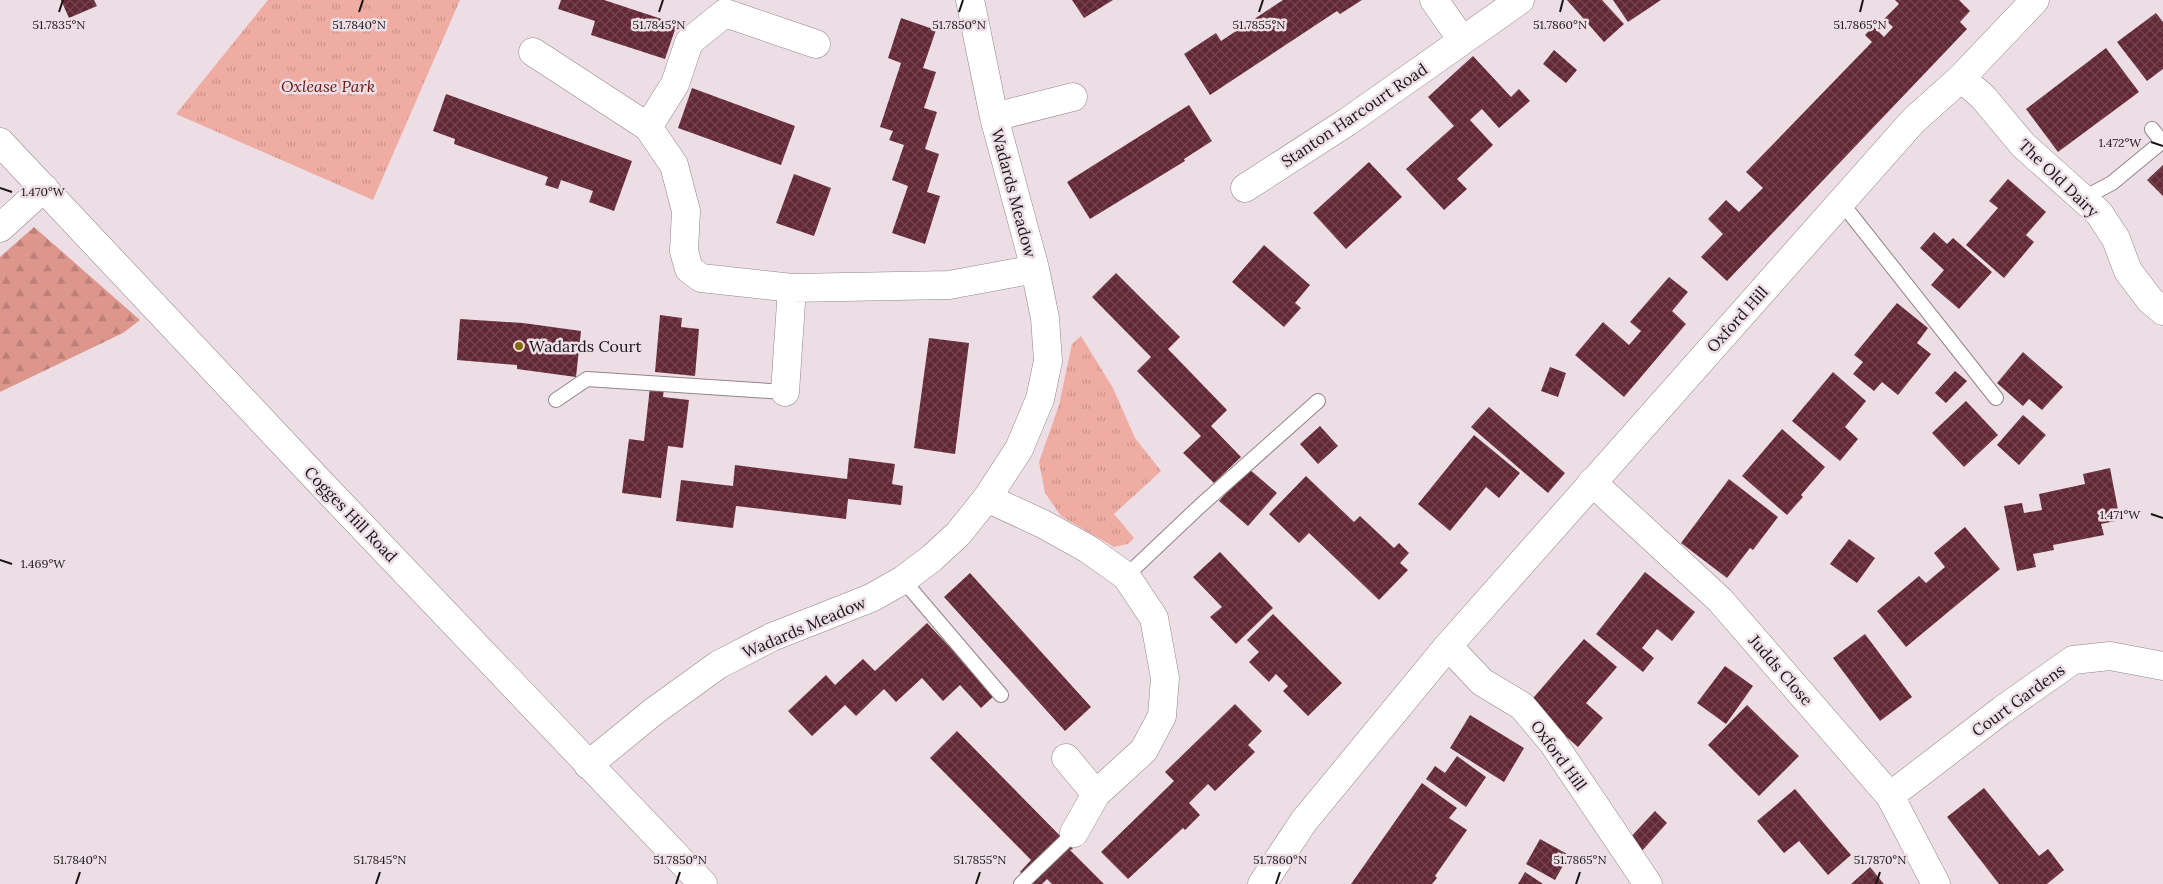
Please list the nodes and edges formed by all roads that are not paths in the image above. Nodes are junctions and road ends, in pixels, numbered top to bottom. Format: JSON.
{"nodes":[{"id":1,"x":970,"y":0,"type":"edge"},
{"id":2,"x":1434,"y":0,"type":"edge"},
{"id":3,"x":1520,"y":0,"type":"edge"},
{"id":4,"x":2035,"y":0,"type":"edge"},
{"id":5,"x":1462,"y":40,"type":"junction"},
{"id":6,"x":816,"y":44,"type":"dead end"},
{"id":7,"x":533,"y":52,"type":"dead end"},
{"id":8,"x":1961,"y":78,"type":"junction"},
{"id":9,"x":1073,"y":97,"type":"dead end"},
{"id":10,"x":994,"y":117,"type":"junction"},
{"id":11,"x":648,"y":128,"type":"junction"},
{"id":12,"x":2152,"y":129,"type":"dead end"},
{"id":13,"x":2162,"y":141,"type":"edge"},
{"id":14,"x":0,"y":142,"type":"edge"},
{"id":15,"x":44,"y":188,"type":"junction"},
{"id":16,"x":1245,"y":188,"type":"dead end"},
{"id":17,"x":2082,"y":199,"type":"junction"},
{"id":18,"x":1841,"y":202,"type":"junction"},
{"id":19,"x":0,"y":228,"type":"edge"},
{"id":20,"x":1035,"y":269,"type":"junction"},
{"id":21,"x":792,"y":288,"type":"junction"},
{"id":22,"x":2163,"y":311,"type":"edge"},
{"id":23,"x":785,"y":392,"type":"joint"},
{"id":24,"x":1996,"y":398,"type":"dead end"},
{"id":25,"x":556,"y":400,"type":"dead end"},
{"id":26,"x":1318,"y":401,"type":"dead end"},
{"id":27,"x":1592,"y":482,"type":"junction"},
{"id":28,"x":987,"y":498,"type":"junction"},
{"id":29,"x":1126,"y":576,"type":"junction"},
{"id":30,"x":902,"y":580,"type":"junction"},
{"id":31,"x":1448,"y":646,"type":"junction"},
{"id":32,"x":2163,"y":666,"type":"edge"},
{"id":33,"x":1002,"y":695,"type":"dead end"},
{"id":34,"x":1066,"y":758,"type":"dead end"},
{"id":35,"x":588,"y":764,"type":"junction"},
{"id":36,"x":1096,"y":794,"type":"junction"},
{"id":37,"x":1890,"y":796,"type":"junction"},
{"id":38,"x":1074,"y":833,"type":"joint"},
{"id":39,"x":704,"y":884,"type":"edge"},
{"id":40,"x":1021,"y":884,"type":"edge"},
{"id":41,"x":1262,"y":884,"type":"edge"},
{"id":42,"x":1648,"y":884,"type":"edge"},
{"id":43,"x":1936,"y":884,"type":"edge"}],
"edges":[{"from":1,"to":10,"type":"street","name":"Wadards Meadow"},
{"from":2,"to":5,"type":"street"},
{"from":3,"to":5,"type":"street","name":"Stanton Harcourt Road"},
{"from":4,"to":8,"type":"street","name":"Oxford Hill"},
{"from":5,"to":16,"type":"street","name":"Stanton Harcourt Road"},
{"from":6,"to":11,"type":"street"},
{"from":7,"to":11,"type":"street","name":"Wadards Meadow"},
{"from":8,"to":17,"type":"street","name":"The Old Dairy"},
{"from":8,"to":18,"type":"street","name":"Oxford Hill"},
{"from":9,"to":10,"type":"street","name":"Wadards Meadow"},
{"from":10,"to":20,"type":"street","name":"Wadards Meadow"},
{"from":11,"to":21,"type":"street","name":"Wadards Meadow"},
{"from":12,"to":13,"type":"lane"},
{"from":13,"to":17,"type":"lane"},
{"from":14,"to":15,"type":"street","name":"Cogges Hill Road"},
{"from":15,"to":19,"type":"street"},
{"from":15,"to":35,"type":"street","name":"Cogges Hill Road"},
{"from":17,"to":22,"type":"street","name":"The Old Dairy"},
{"from":18,"to":24,"type":"lane"},
{"from":18,"to":27,"type":"street","name":"Oxford Hill"},
{"from":20,"to":21,"type":"street","name":"Wadards Meadow"},
{"from":20,"to":28,"type":"street","name":"Wadards Meadow"},
{"from":21,"to":23,"type":"street"},
{"from":23,"to":25,"type":"lane"},
{"from":26,"to":29,"type":"lane"},
{"from":27,"to":31,"type":"street","name":"Oxford Hill"},
{"from":27,"to":37,"type":"street","name":"Judds Close"},
{"from":28,"to":29,"type":"street"},
{"from":28,"to":30,"type":"street","name":"Wadards Meadow"},
{"from":29,"to":36,"type":"street"},
{"from":30,"to":33,"type":"lane"},
{"from":30,"to":35,"type":"street","name":"Wadards Meadow"},
{"from":31,"to":41,"type":"street","name":"Oxford Hill"},
{"from":31,"to":42,"type":"street","name":"Oxford Hill"},
{"from":32,"to":37,"type":"street","name":"Court Gardens"},
{"from":34,"to":36,"type":"street"},
{"from":35,"to":39,"type":"street","name":"Cogges Hill Road"},
{"from":36,"to":38,"type":"street"},
{"from":37,"to":43,"type":"street","name":"Judds Close"},
{"from":38,"to":40,"type":"lane"}]}
